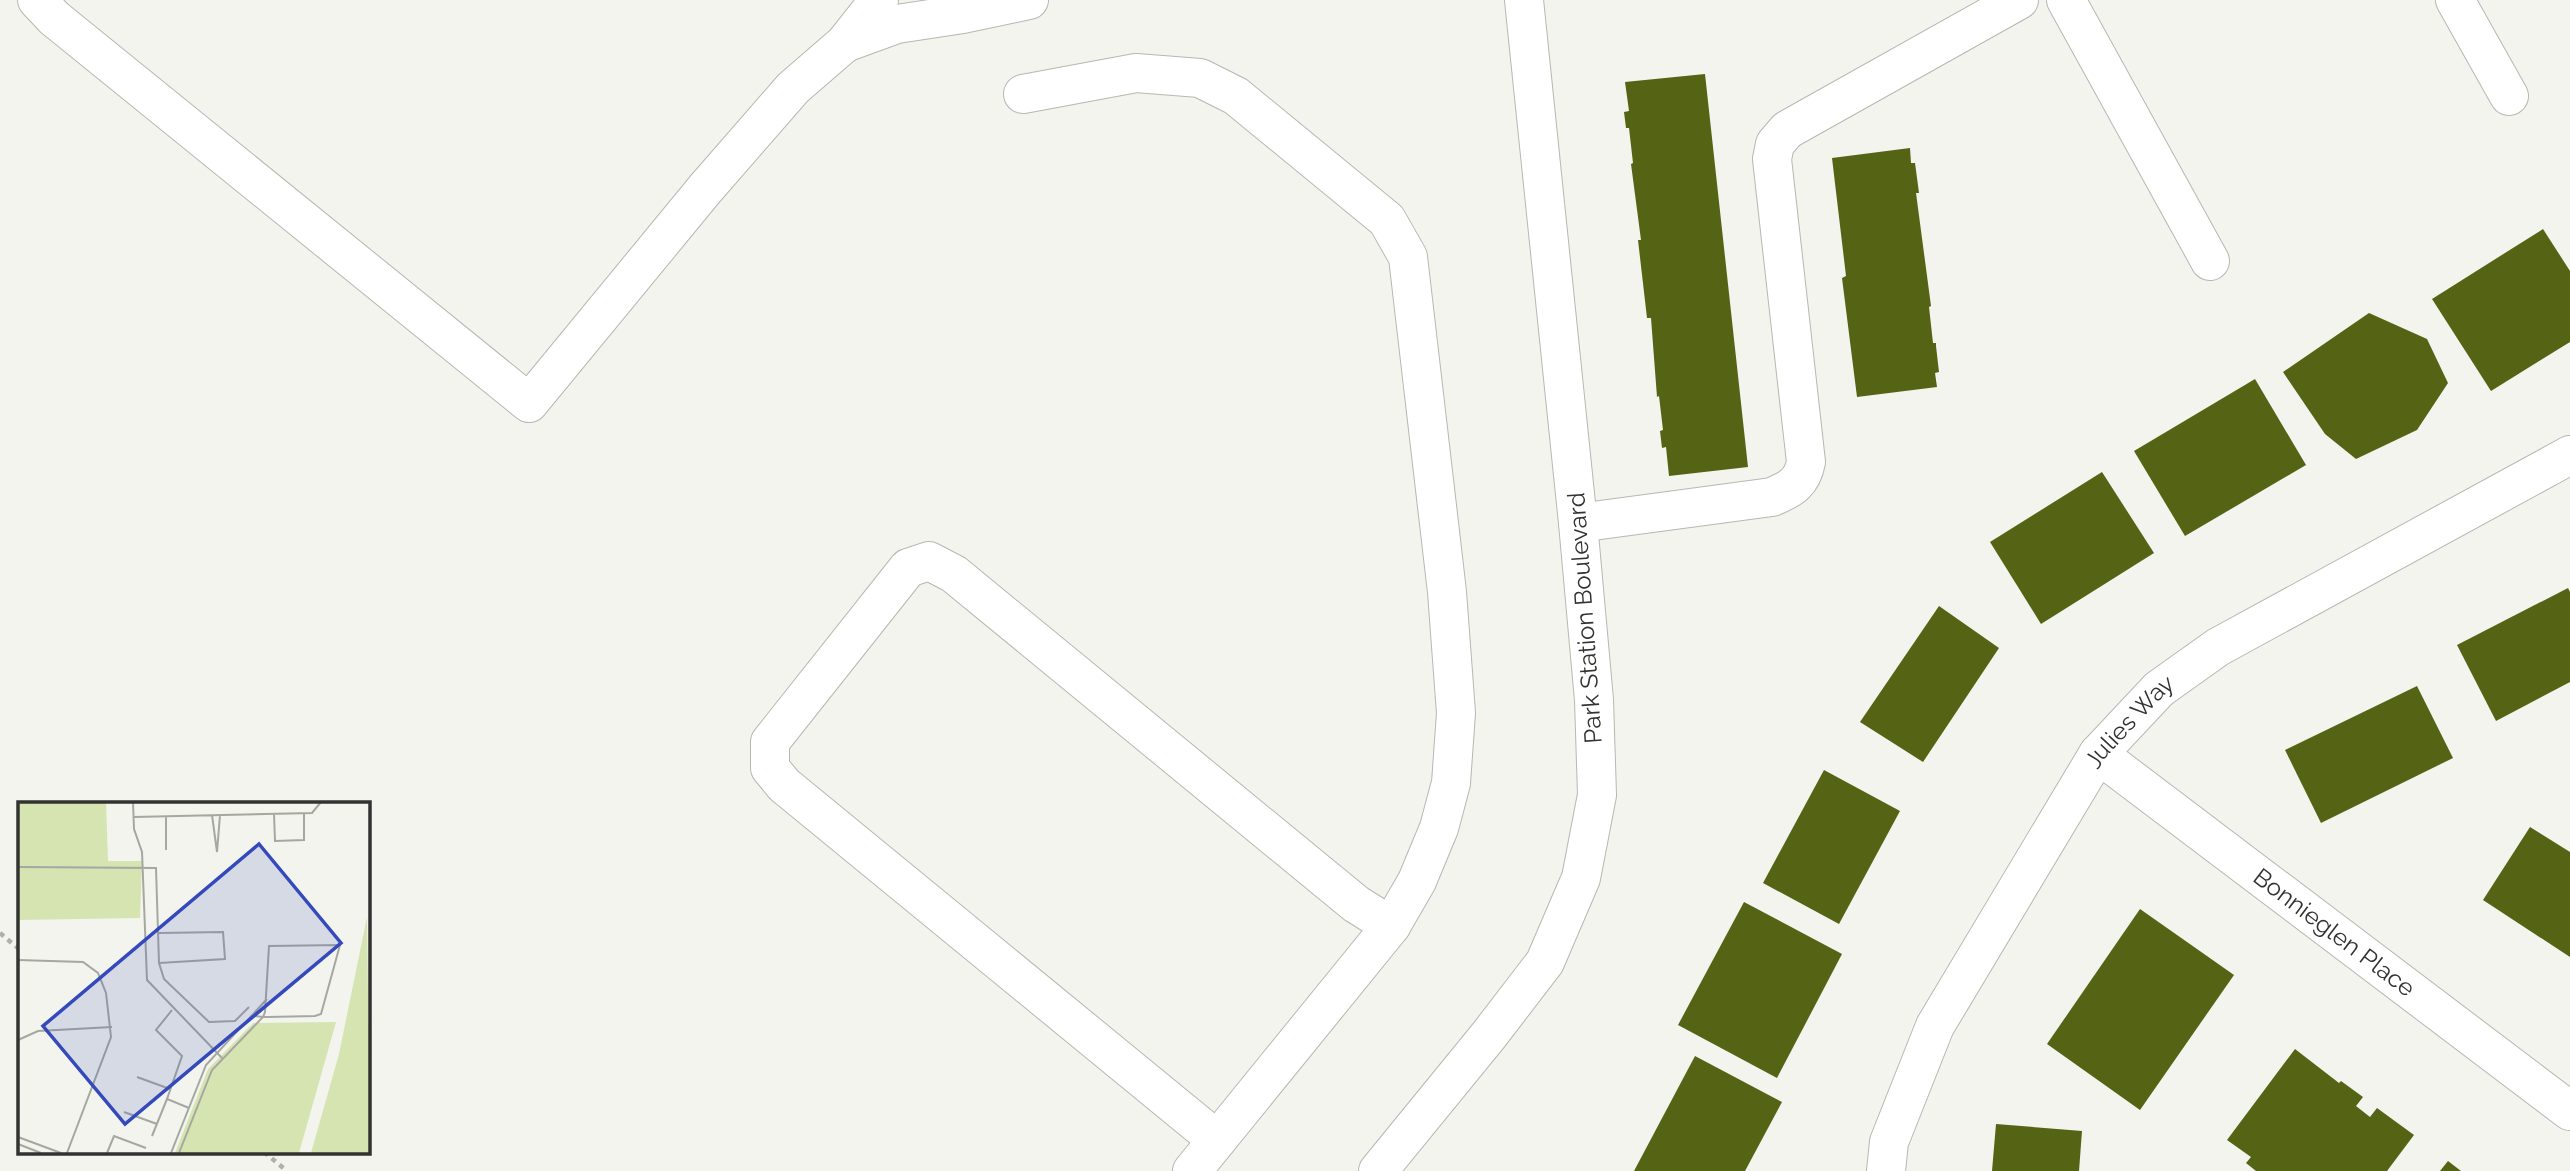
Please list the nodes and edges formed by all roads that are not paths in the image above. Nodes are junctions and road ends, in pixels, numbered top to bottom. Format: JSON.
{"nodes":[{"id":1,"x":37,"y":0,"type":"edge"},
{"id":2,"x":879,"y":0,"type":"edge"},
{"id":3,"x":1030,"y":0,"type":"edge"},
{"id":4,"x":1524,"y":0,"type":"edge"},
{"id":5,"x":2019,"y":0,"type":"edge"},
{"id":6,"x":2066,"y":0,"type":"edge"},
{"id":7,"x":2455,"y":0,"type":"edge"},
{"id":8,"x":845,"y":43,"type":"junction"},
{"id":9,"x":1023,"y":94,"type":"dead end"},
{"id":10,"x":2509,"y":96,"type":"dead end"},
{"id":11,"x":2210,"y":261,"type":"dead end"},
{"id":12,"x":2570,"y":455,"type":"edge"},
{"id":13,"x":1578,"y":523,"type":"junction"},
{"id":14,"x":2098,"y":754,"type":"junction"},
{"id":15,"x":1391,"y":926,"type":"junction"},
{"id":16,"x":2570,"y":1111,"type":"edge"},
{"id":17,"x":1217,"y":1140,"type":"junction"},
{"id":18,"x":1192,"y":1171,"type":"edge"},
{"id":19,"x":1378,"y":1171,"type":"edge"},
{"id":20,"x":1886,"y":1171,"type":"edge"}],
"edges":[{"from":1,"to":8,"type":"street"},
{"from":2,"to":8,"type":"street"},
{"from":3,"to":8,"type":"street"},
{"from":4,"to":13,"type":"street","name":"Park Station Boulevard"},
{"from":5,"to":13,"type":"street"},
{"from":6,"to":11,"type":"street"},
{"from":7,"to":10,"type":"street"},
{"from":9,"to":15,"type":"street"},
{"from":12,"to":14,"type":"street","name":"Julies Way"},
{"from":13,"to":19,"type":"street","name":"Park Station Boulevard"},
{"from":14,"to":16,"type":"street","name":"Bonnieglen Place"},
{"from":14,"to":20,"type":"street","name":"Julies Way"},
{"from":15,"to":17,"type":"street"},
{"from":15,"to":17,"type":"street"},
{"from":17,"to":18,"type":"street"}]}
